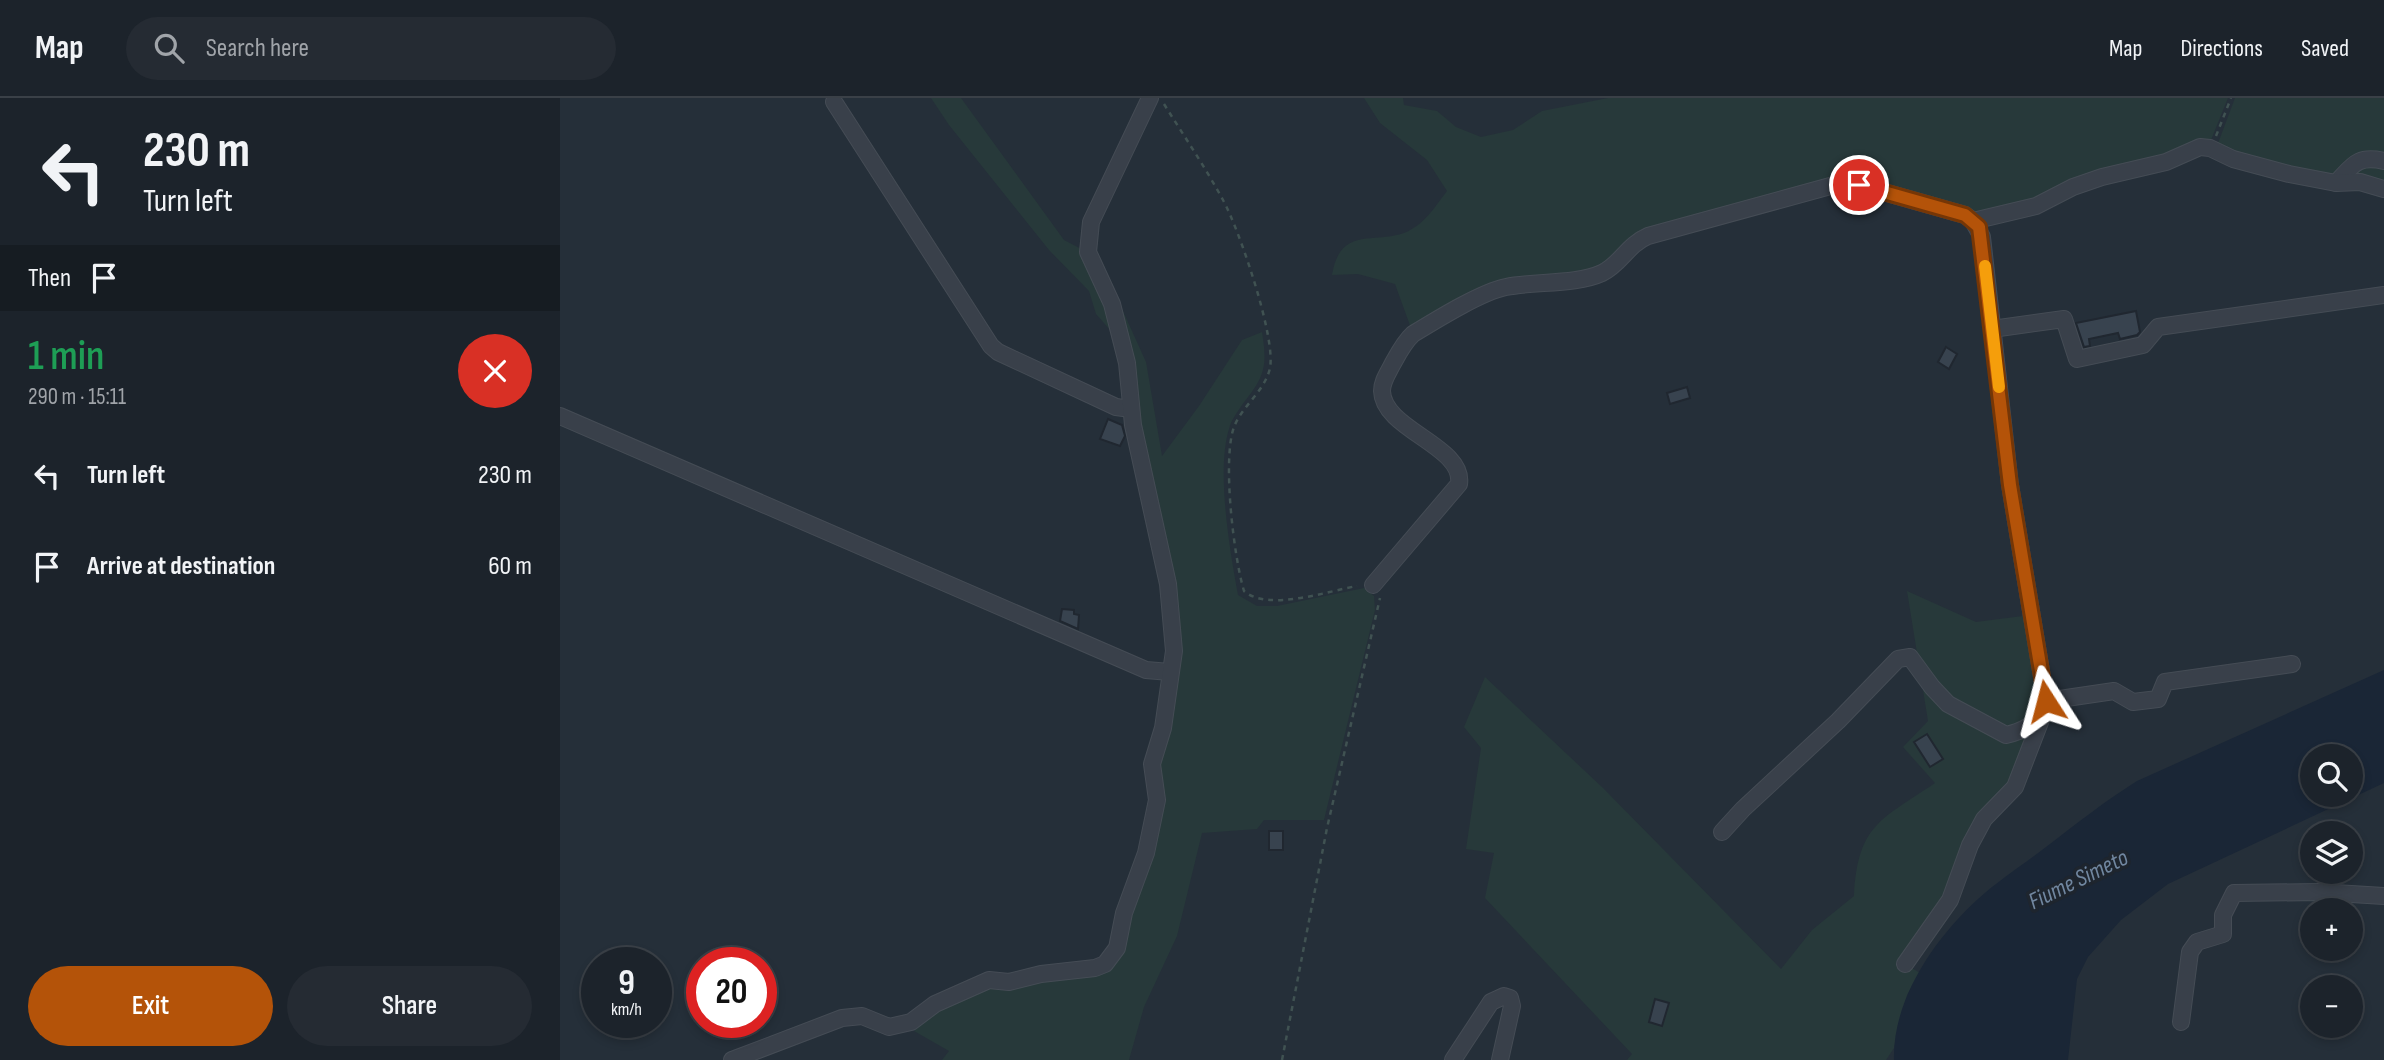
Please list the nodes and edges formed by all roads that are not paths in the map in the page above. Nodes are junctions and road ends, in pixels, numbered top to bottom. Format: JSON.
{"nodes":[{"id":1,"x":1150,"y":98,"type":"edge"},
{"id":2,"x":834,"y":102,"type":"dead end"},
{"id":3,"x":2384,"y":161,"type":"edge"},
{"id":4,"x":2336,"y":183,"type":"junction"},
{"id":5,"x":2384,"y":188,"type":"edge"},
{"id":6,"x":1973,"y":221,"type":"junction"},
{"id":7,"x":2384,"y":295,"type":"edge"},
{"id":8,"x":1992,"y":329,"type":"junction"},
{"id":9,"x":1131,"y":409,"type":"junction"},
{"id":10,"x":560,"y":416,"type":"edge"},
{"id":11,"x":1373,"y":585,"type":"road end"},
{"id":12,"x":2292,"y":664,"type":"dead end"},
{"id":13,"x":1170,"y":673,"type":"junction"},
{"id":14,"x":2045,"y":706,"type":"junction"},
{"id":15,"x":1722,"y":832,"type":"dead end"},
{"id":16,"x":2384,"y":896,"type":"edge"},
{"id":17,"x":1905,"y":964,"type":"dead end"},
{"id":18,"x":2181,"y":1022,"type":"dead end"},
{"id":19,"x":732,"y":1060,"type":"edge"},
{"id":20,"x":1453,"y":1060,"type":"edge"},
{"id":21,"x":1500,"y":1060,"type":"edge"}],
"edges":[{"from":1,"to":9,"type":"street"},
{"from":2,"to":9,"type":"street"},
{"from":3,"to":4,"type":"street"},
{"from":4,"to":5,"type":"street"},
{"from":4,"to":6,"type":"street"},
{"from":6,"to":8,"type":"street"},
{"from":6,"to":11,"type":"street"},
{"from":7,"to":8,"type":"street"},
{"from":8,"to":14,"type":"street"},
{"from":9,"to":13,"type":"street"},
{"from":10,"to":13,"type":"street"},
{"from":12,"to":14,"type":"street"},
{"from":13,"to":19,"type":"street"},
{"from":14,"to":15,"type":"street"},
{"from":14,"to":17,"type":"street"},
{"from":16,"to":18,"type":"street"},
{"from":20,"to":21,"type":"street"}]}
